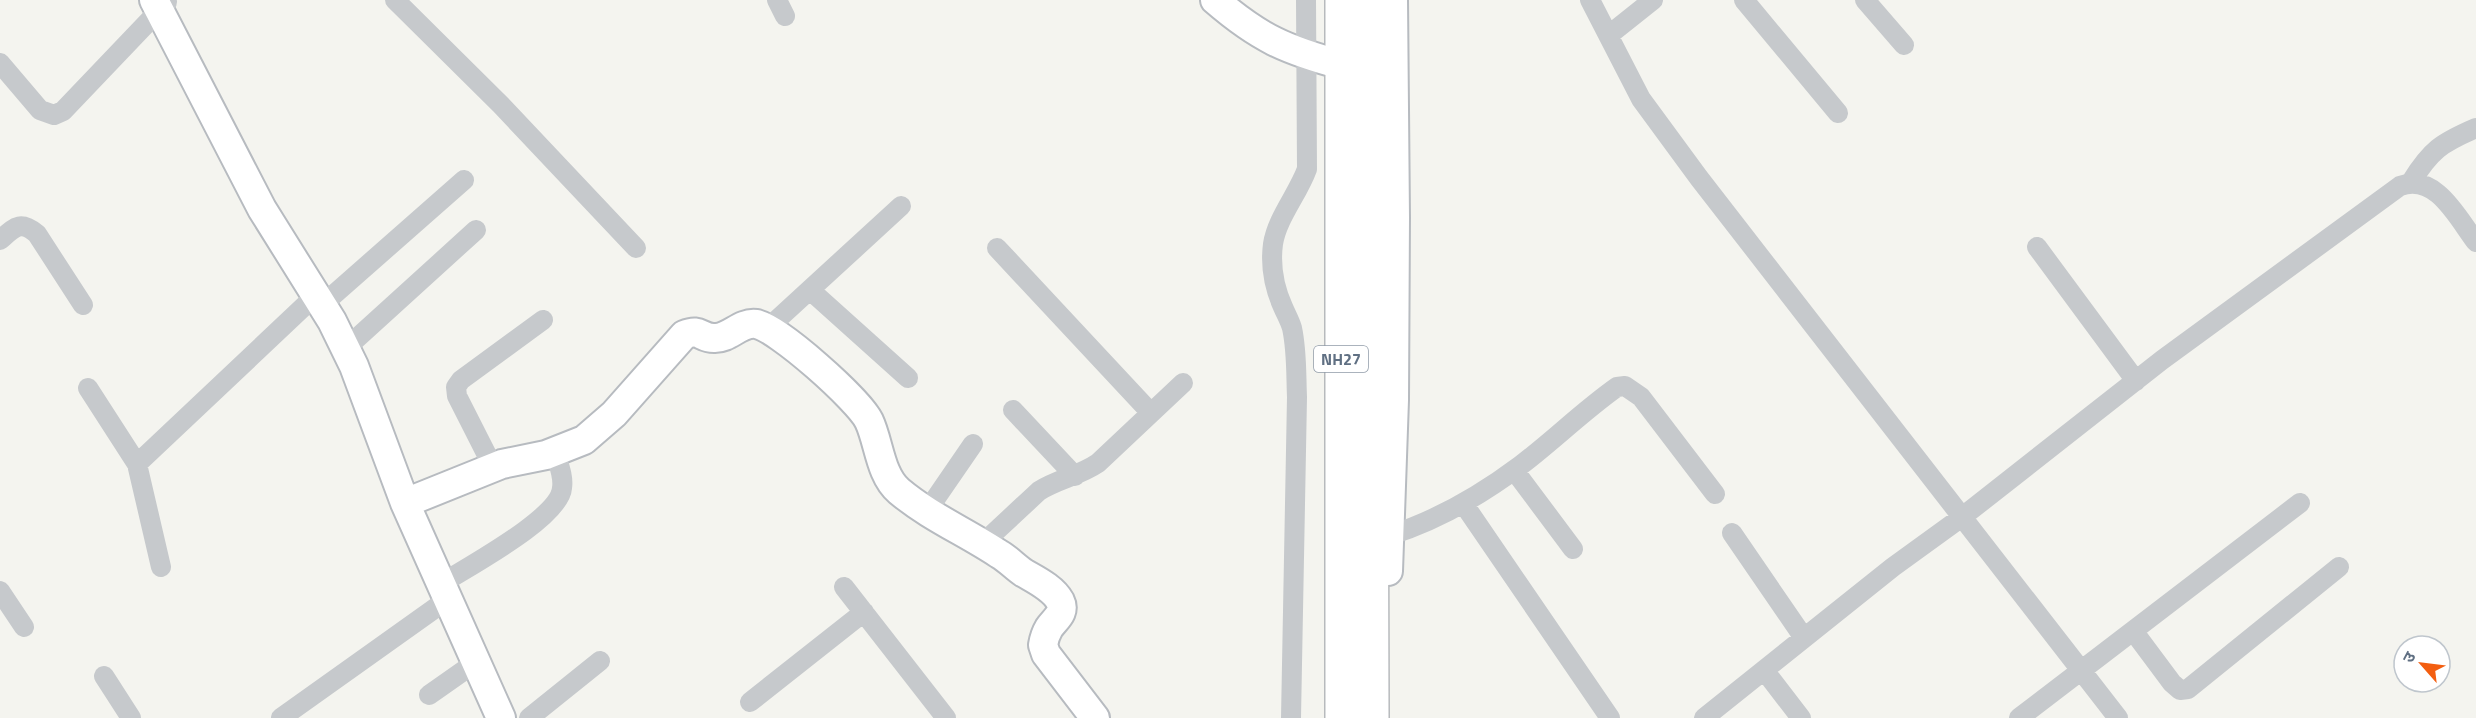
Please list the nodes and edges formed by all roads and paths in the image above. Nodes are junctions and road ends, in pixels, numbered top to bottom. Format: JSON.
{"nodes":[{"id":1,"x":395,"y":0,"type":"edge"},
{"id":2,"x":1215,"y":0,"type":"edge"},
{"id":3,"x":1305,"y":0,"type":"edge"},
{"id":4,"x":1342,"y":0,"type":"edge"},
{"id":5,"x":1370,"y":0,"type":"edge"},
{"id":6,"x":1393,"y":0,"type":"edge"},
{"id":7,"x":1590,"y":0,"type":"edge"},
{"id":8,"x":1653,"y":0,"type":"edge"},
{"id":9,"x":1744,"y":0,"type":"edge"},
{"id":10,"x":1865,"y":0,"type":"edge"},
{"id":11,"x":160,"y":3,"type":"edge"},
{"id":12,"x":1609,"y":35,"type":"junction"},
{"id":13,"x":1904,"y":45,"type":"dead end"},
{"id":14,"x":1306,"y":55,"type":"junction"},
{"id":15,"x":0,"y":63,"type":"edge"},
{"id":16,"x":1342,"y":65,"type":"junction"},
{"id":17,"x":1838,"y":113,"type":"dead end"},
{"id":18,"x":2476,"y":128,"type":"edge"},
{"id":19,"x":464,"y":180,"type":"dead end"},
{"id":20,"x":2411,"y":182,"type":"junction"},
{"id":21,"x":901,"y":206,"type":"dead end"},
{"id":22,"x":476,"y":230,"type":"dead end"},
{"id":23,"x":0,"y":240,"type":"edge"},
{"id":24,"x":2476,"y":242,"type":"edge"},
{"id":25,"x":2037,"y":247,"type":"dead end"},
{"id":26,"x":997,"y":248,"type":"dead end"},
{"id":27,"x":636,"y":249,"type":"dead end"},
{"id":28,"x":810,"y":290,"type":"junction"},
{"id":29,"x":319,"y":300,"type":"junction"},
{"id":30,"x":83,"y":304,"type":"dead end"},
{"id":31,"x":543,"y":320,"type":"dead end"},
{"id":32,"x":767,"y":329,"type":"junction"},
{"id":33,"x":345,"y":349,"type":"junction"},
{"id":34,"x":908,"y":378,"type":"dead end"},
{"id":35,"x":2136,"y":381,"type":"junction"},
{"id":36,"x":1183,"y":383,"type":"dead end"},
{"id":37,"x":88,"y":388,"type":"dead end"},
{"id":38,"x":1013,"y":410,"type":"dead end"},
{"id":39,"x":1151,"y":413,"type":"junction"},
{"id":40,"x":973,"y":444,"type":"dead end"},
{"id":41,"x":555,"y":452,"type":"junction"},
{"id":42,"x":137,"y":464,"type":"junction"},
{"id":43,"x":493,"y":467,"type":"junction"},
{"id":44,"x":1514,"y":470,"type":"junction"},
{"id":45,"x":1075,"y":476,"type":"junction"},
{"id":46,"x":1715,"y":494,"type":"dead end"},
{"id":47,"x":2300,"y":502,"type":"dead end"},
{"id":48,"x":405,"y":503,"type":"junction"},
{"id":49,"x":1463,"y":503,"type":"junction"},
{"id":50,"x":927,"y":511,"type":"junction"},
{"id":51,"x":1962,"y":517,"type":"junction"},
{"id":52,"x":1732,"y":533,"type":"dead end"},
{"id":53,"x":1388,"y":536,"type":"junction"},
{"id":54,"x":982,"y":544,"type":"junction"},
{"id":55,"x":1573,"y":549,"type":"dead end"},
{"id":56,"x":161,"y":567,"type":"dead end"},
{"id":57,"x":2339,"y":567,"type":"dead end"},
{"id":58,"x":844,"y":587,"type":"dead end"},
{"id":59,"x":0,"y":591,"type":"edge"},
{"id":60,"x":444,"y":591,"type":"junction"},
{"id":61,"x":864,"y":612,"type":"junction"},
{"id":62,"x":24,"y":627,"type":"dead end"},
{"id":63,"x":2134,"y":632,"type":"junction"},
{"id":64,"x":1804,"y":638,"type":"junction"},
{"id":65,"x":600,"y":661,"type":"dead end"},
{"id":66,"x":476,"y":662,"type":"junction"},
{"id":67,"x":1764,"y":670,"type":"junction"},
{"id":68,"x":2081,"y":671,"type":"junction"},
{"id":69,"x":104,"y":676,"type":"dead end"},
{"id":70,"x":429,"y":695,"type":"dead end"},
{"id":71,"x":750,"y":702,"type":"dead end"},
{"id":72,"x":1084,"y":714,"type":"edge"},
{"id":73,"x":131,"y":718,"type":"edge"},
{"id":74,"x":281,"y":718,"type":"edge"},
{"id":75,"x":501,"y":718,"type":"edge"},
{"id":76,"x":528,"y":718,"type":"edge"},
{"id":77,"x":946,"y":718,"type":"edge"},
{"id":78,"x":1291,"y":718,"type":"edge"},
{"id":79,"x":1342,"y":718,"type":"edge"},
{"id":80,"x":1372,"y":718,"type":"edge"},
{"id":81,"x":1388,"y":718,"type":"edge"},
{"id":82,"x":1610,"y":718,"type":"edge"},
{"id":83,"x":1704,"y":718,"type":"edge"},
{"id":84,"x":1801,"y":718,"type":"edge"},
{"id":85,"x":2019,"y":718,"type":"edge"},
{"id":86,"x":2118,"y":718,"type":"edge"}],
"edges":[{"from":1,"to":27,"type":"street"},
{"from":2,"to":14,"type":"street"},
{"from":3,"to":14,"type":"street"},
{"from":4,"to":16,"type":"highway","number":"NH27"},
{"from":5,"to":80,"type":"highway","number":"NH27"},
{"from":6,"to":53,"type":"street"},
{"from":7,"to":12,"type":"street"},
{"from":8,"to":12,"type":"street"},
{"from":9,"to":17,"type":"street"},
{"from":10,"to":13,"type":"street"},
{"from":11,"to":15,"type":"street"},
{"from":11,"to":29,"type":"street"},
{"from":12,"to":51,"type":"street"},
{"from":14,"to":16,"type":"street"},
{"from":14,"to":78,"type":"street"},
{"from":16,"to":79,"type":"highway","number":"NH27"},
{"from":18,"to":20,"type":"street"},
{"from":19,"to":29,"type":"street"},
{"from":20,"to":24,"type":"street"},
{"from":20,"to":35,"type":"street"},
{"from":21,"to":28,"type":"street"},
{"from":22,"to":33,"type":"street"},
{"from":23,"to":30,"type":"street"},
{"from":25,"to":35,"type":"street"},
{"from":26,"to":39,"type":"street"},
{"from":28,"to":32,"type":"street"},
{"from":28,"to":34,"type":"street"},
{"from":29,"to":33,"type":"street"},
{"from":29,"to":42,"type":"street"},
{"from":31,"to":43,"type":"street"},
{"from":32,"to":41,"type":"street"},
{"from":32,"to":50,"type":"street"},
{"from":33,"to":48,"type":"street"},
{"from":35,"to":51,"type":"street"},
{"from":36,"to":39,"type":"street"},
{"from":37,"to":42,"type":"street"},
{"from":38,"to":45,"type":"street"},
{"from":39,"to":45,"type":"street"},
{"from":40,"to":50,"type":"street"},
{"from":41,"to":43,"type":"street"},
{"from":41,"to":60,"type":"street"},
{"from":42,"to":56,"type":"street"},
{"from":43,"to":48,"type":"street"},
{"from":44,"to":46,"type":"street"},
{"from":44,"to":49,"type":"street"},
{"from":44,"to":55,"type":"street"},
{"from":45,"to":54,"type":"street"},
{"from":47,"to":63,"type":"street"},
{"from":48,"to":60,"type":"street"},
{"from":49,"to":53,"type":"street"},
{"from":49,"to":82,"type":"street"},
{"from":50,"to":54,"type":"street"},
{"from":51,"to":64,"type":"street"},
{"from":51,"to":68,"type":"street"},
{"from":52,"to":64,"type":"street"},
{"from":53,"to":81,"type":"street"},
{"from":54,"to":72,"type":"street"},
{"from":57,"to":63,"type":"street"},
{"from":58,"to":61,"type":"street"},
{"from":59,"to":62,"type":"street"},
{"from":60,"to":66,"type":"street"},
{"from":60,"to":74,"type":"street"},
{"from":61,"to":71,"type":"street"},
{"from":61,"to":77,"type":"street"},
{"from":63,"to":68,"type":"street"},
{"from":64,"to":67,"type":"street"},
{"from":65,"to":76,"type":"street"},
{"from":66,"to":70,"type":"street"},
{"from":66,"to":75,"type":"street"},
{"from":67,"to":83,"type":"street"},
{"from":67,"to":84,"type":"street"},
{"from":68,"to":85,"type":"street"},
{"from":68,"to":86,"type":"street"},
{"from":69,"to":73,"type":"street"}]}
